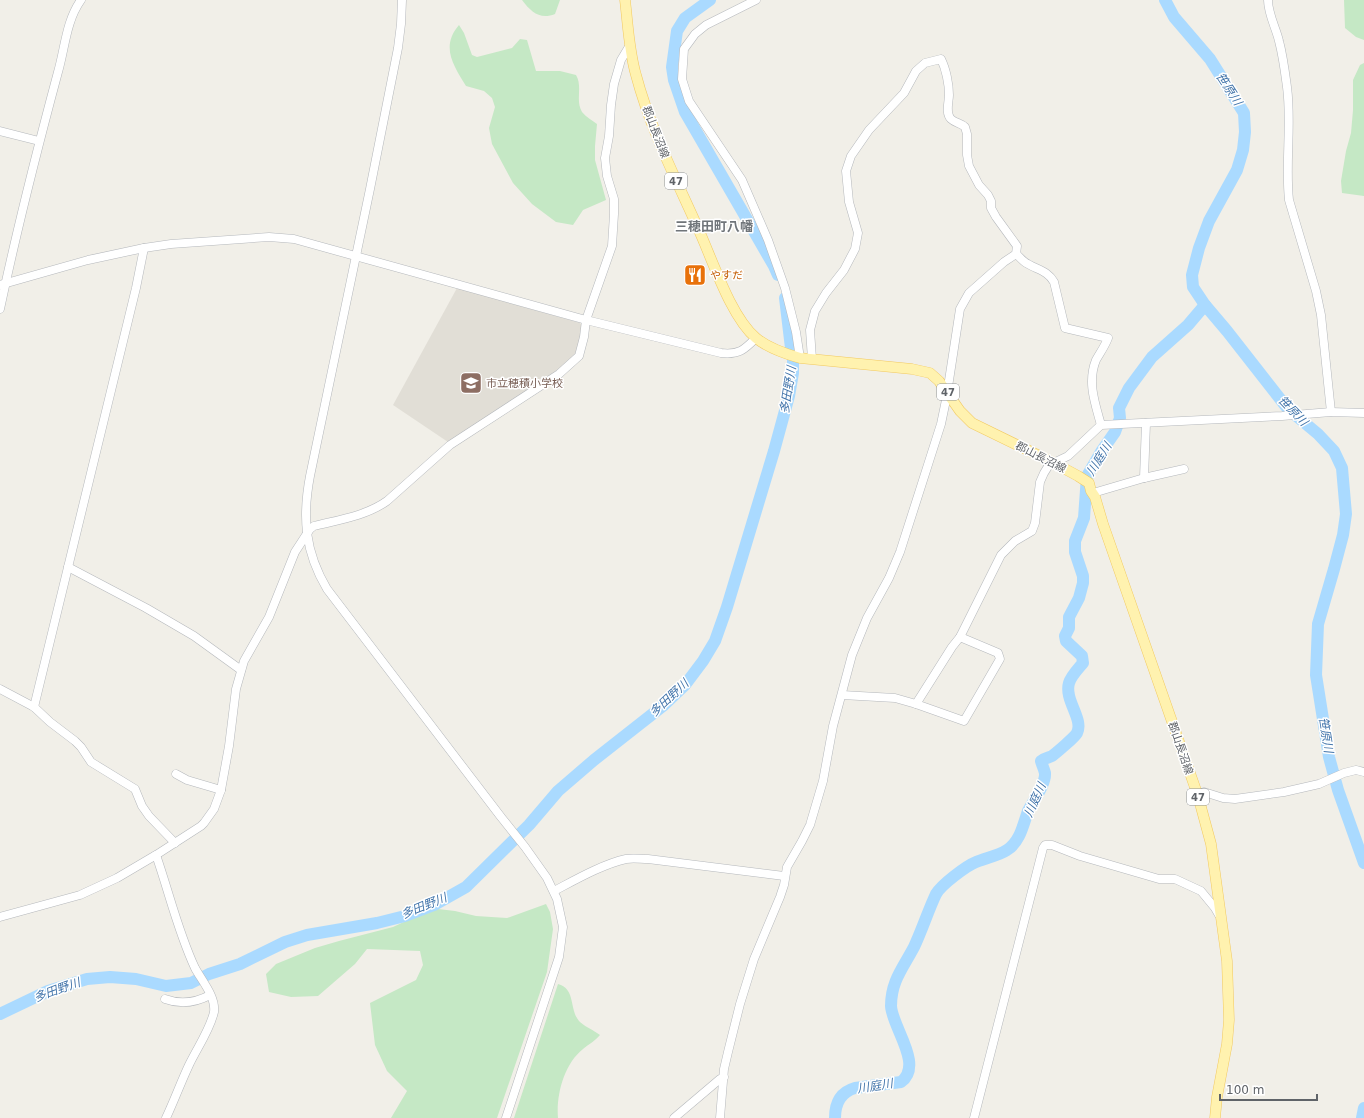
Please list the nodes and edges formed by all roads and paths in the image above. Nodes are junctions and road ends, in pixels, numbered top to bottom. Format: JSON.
{"nodes":[{"id":1,"x":81,"y":0,"type":"edge"},
{"id":2,"x":402,"y":0,"type":"edge"},
{"id":3,"x":625,"y":0,"type":"edge"},
{"id":4,"x":756,"y":0,"type":"edge"},
{"id":5,"x":1268,"y":0,"type":"edge"},
{"id":6,"x":630,"y":45,"type":"junction"},
{"id":7,"x":0,"y":131,"type":"edge"},
{"id":8,"x":39,"y":141,"type":"junction"},
{"id":9,"x":144,"y":248,"type":"junction"},
{"id":10,"x":1016,"y":254,"type":"junction"},
{"id":11,"x":356,"y":256,"type":"junction"},
{"id":12,"x":3,"y":284,"type":"edge"},
{"id":13,"x":0,"y":309,"type":"edge"},
{"id":14,"x":586,"y":320,"type":"junction"},
{"id":15,"x":756,"y":338,"type":"junction"},
{"id":16,"x":800,"y":358,"type":"junction"},
{"id":17,"x":812,"y":359,"type":"junction"},
{"id":18,"x":947,"y":390,"type":"junction"},
{"id":19,"x":1331,"y":412,"type":"junction"},
{"id":20,"x":1364,"y":413,"type":"edge"},
{"id":21,"x":1146,"y":423,"type":"junction"},
{"id":22,"x":1104,"y":424,"type":"junction"},
{"id":23,"x":1054,"y":463,"type":"junction"},
{"id":24,"x":1184,"y":470,"type":"dead end"},
{"id":25,"x":1144,"y":478,"type":"junction"},
{"id":26,"x":1092,"y":492,"type":"junction"},
{"id":27,"x":307,"y":533,"type":"junction"},
{"id":28,"x":68,"y":567,"type":"junction"},
{"id":29,"x":960,"y":637,"type":"junction"},
{"id":30,"x":241,"y":670,"type":"junction"},
{"id":31,"x":0,"y":689,"type":"edge"},
{"id":32,"x":842,"y":695,"type":"junction"},
{"id":33,"x":916,"y":704,"type":"junction"},
{"id":34,"x":34,"y":707,"type":"junction"},
{"id":35,"x":1364,"y":772,"type":"edge"},
{"id":36,"x":176,"y":774,"type":"dead end"},
{"id":37,"x":221,"y":790,"type":"junction"},
{"id":38,"x":1198,"y":796,"type":"junction"},
{"id":39,"x":175,"y":843,"type":"junction"},
{"id":40,"x":156,"y":855,"type":"junction"},
{"id":41,"x":784,"y":876,"type":"junction"},
{"id":42,"x":554,"y":891,"type":"junction"},
{"id":43,"x":0,"y":916,"type":"edge"},
{"id":44,"x":1220,"y":916,"type":"junction"},
{"id":45,"x":209,"y":993,"type":"junction"},
{"id":46,"x":165,"y":1000,"type":"dead end"},
{"id":47,"x":724,"y":1078,"type":"junction"},
{"id":48,"x":166,"y":1118,"type":"edge"},
{"id":49,"x":506,"y":1118,"type":"edge"},
{"id":50,"x":674,"y":1118,"type":"edge"},
{"id":51,"x":720,"y":1118,"type":"edge"},
{"id":52,"x":974,"y":1118,"type":"edge"},
{"id":53,"x":1215,"y":1118,"type":"edge"}],
"edges":[{"from":1,"to":8,"type":"street"},
{"from":2,"to":11,"type":"street"},
{"from":3,"to":6,"type":"main road","name":"郡山長沼線","number":"47"},
{"from":4,"to":16,"type":"street"},
{"from":5,"to":19,"type":"street"},
{"from":6,"to":14,"type":"street"},
{"from":6,"to":15,"type":"main road","name":"郡山長沼線","number":"47"},
{"from":7,"to":8,"type":"street"},
{"from":8,"to":12,"type":"street"},
{"from":9,"to":11,"type":"street"},
{"from":9,"to":12,"type":"street"},
{"from":9,"to":28,"type":"street"},
{"from":10,"to":17,"type":"street"},
{"from":10,"to":18,"type":"street"},
{"from":10,"to":22,"type":"street"},
{"from":11,"to":14,"type":"street"},
{"from":11,"to":27,"type":"street"},
{"from":12,"to":13,"type":"street"},
{"from":14,"to":15,"type":"street"},
{"from":14,"to":27,"type":"street"},
{"from":15,"to":16,"type":"main road","name":"郡山長沼線","number":"47"},
{"from":16,"to":17,"type":"main road","name":"郡山長沼線","number":"47"},
{"from":17,"to":18,"type":"main road","name":"郡山長沼線","number":"47"},
{"from":18,"to":23,"type":"main road","name":"郡山長沼線","number":"47"},
{"from":18,"to":32,"type":"street"},
{"from":19,"to":20,"type":"street"},
{"from":19,"to":21,"type":"street"},
{"from":21,"to":22,"type":"street"},
{"from":21,"to":25,"type":"street"},
{"from":22,"to":23,"type":"street"},
{"from":23,"to":26,"type":"main road","name":"郡山長沼線","number":"47"},
{"from":23,"to":29,"type":"street"},
{"from":24,"to":25,"type":"street"},
{"from":25,"to":26,"type":"street"},
{"from":26,"to":38,"type":"main road","name":"郡山長沼線","number":"47"},
{"from":27,"to":30,"type":"street"},
{"from":27,"to":42,"type":"street"},
{"from":28,"to":30,"type":"street"},
{"from":28,"to":34,"type":"street"},
{"from":29,"to":33,"type":"street"},
{"from":29,"to":33,"type":"street"},
{"from":30,"to":37,"type":"street"},
{"from":31,"to":34,"type":"street"},
{"from":32,"to":33,"type":"street"},
{"from":32,"to":41,"type":"street"},
{"from":34,"to":39,"type":"street"},
{"from":35,"to":38,"type":"street"},
{"from":36,"to":37,"type":"street"},
{"from":37,"to":39,"type":"street"},
{"from":38,"to":44,"type":"main road","name":"郡山長沼線","number":"47"},
{"from":39,"to":40,"type":"street"},
{"from":40,"to":43,"type":"street"},
{"from":40,"to":45,"type":"street"},
{"from":41,"to":42,"type":"street"},
{"from":41,"to":47,"type":"street"},
{"from":42,"to":49,"type":"street"},
{"from":44,"to":52,"type":"street"},
{"from":44,"to":53,"type":"main road","name":"郡山長沼線","number":"47"},
{"from":45,"to":46,"type":"street"},
{"from":45,"to":48,"type":"street"},
{"from":47,"to":50,"type":"street"},
{"from":47,"to":51,"type":"street"}]}
